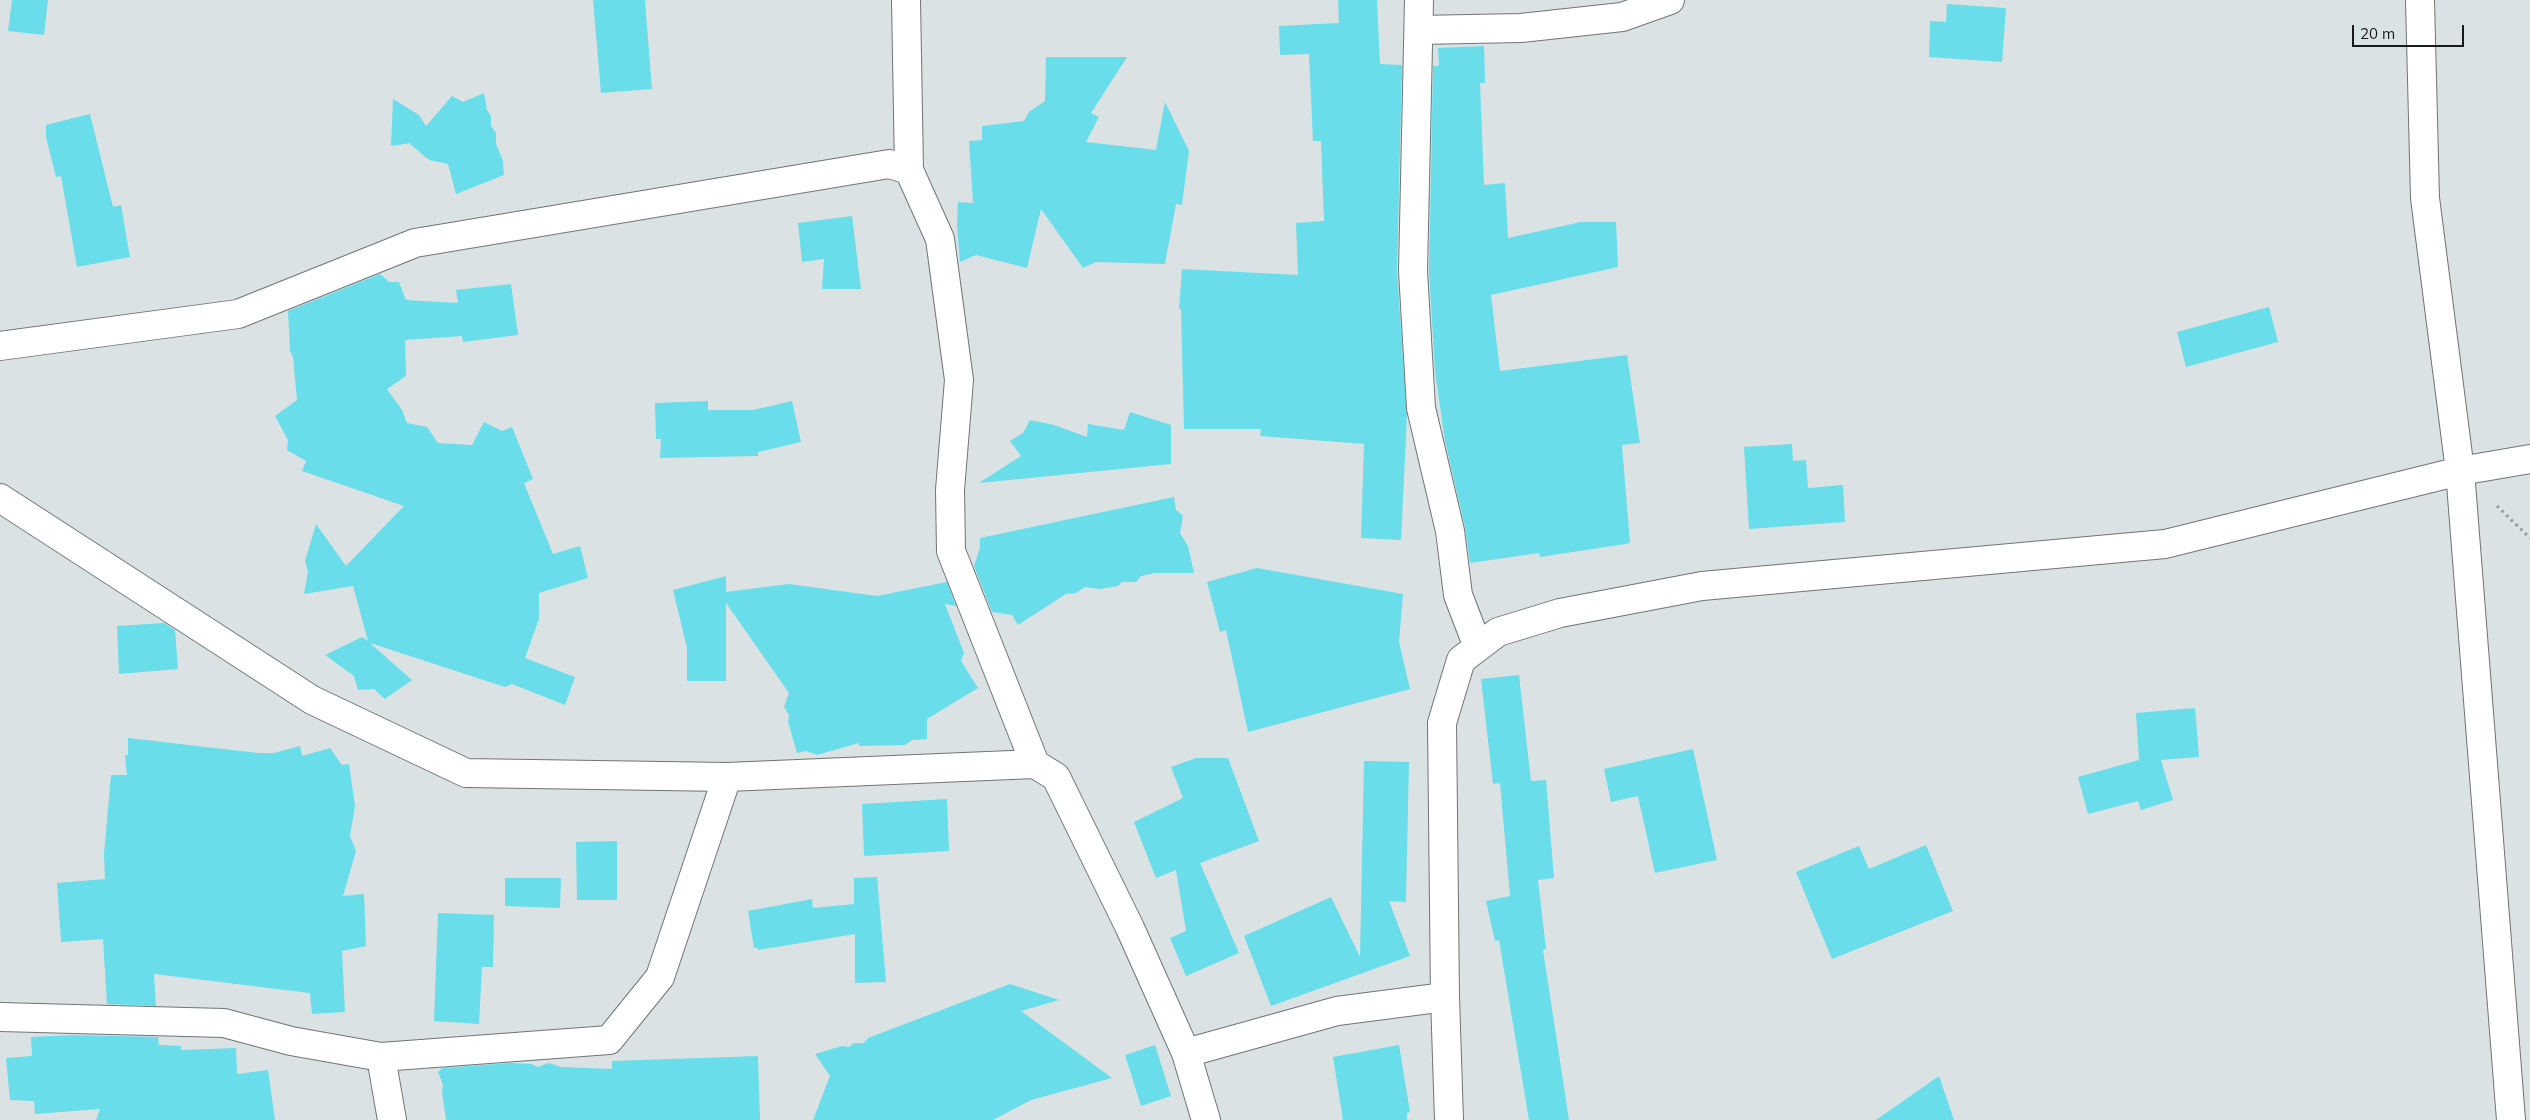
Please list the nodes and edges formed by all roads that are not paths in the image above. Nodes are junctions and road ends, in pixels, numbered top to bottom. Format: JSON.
{"nodes":[{"id":1,"x":906,"y":0,"type":"edge"},
{"id":2,"x":1419,"y":0,"type":"edge"},
{"id":3,"x":1670,"y":0,"type":"edge"},
{"id":4,"x":2420,"y":0,"type":"edge"},
{"id":5,"x":1419,"y":30,"type":"junction"},
{"id":6,"x":909,"y":170,"type":"junction"},
{"id":7,"x":0,"y":346,"type":"edge"},
{"id":8,"x":2530,"y":459,"type":"edge"},
{"id":9,"x":2460,"y":472,"type":"junction"},
{"id":10,"x":0,"y":498,"type":"edge"},
{"id":11,"x":1478,"y":647,"type":"junction"},
{"id":12,"x":1035,"y":764,"type":"junction"},
{"id":13,"x":727,"y":777,"type":"junction"},
{"id":14,"x":1444,"y":997,"type":"junction"},
{"id":15,"x":0,"y":1017,"type":"edge"},
{"id":16,"x":1186,"y":1054,"type":"junction"},
{"id":17,"x":381,"y":1057,"type":"junction"},
{"id":18,"x":392,"y":1120,"type":"edge"},
{"id":19,"x":1206,"y":1120,"type":"edge"},
{"id":20,"x":1449,"y":1120,"type":"edge"},
{"id":21,"x":2511,"y":1120,"type":"edge"}],
"edges":[{"from":1,"to":6,"type":"street"},
{"from":2,"to":5,"type":"street"},
{"from":3,"to":5,"type":"street"},
{"from":4,"to":9,"type":"street"},
{"from":5,"to":11,"type":"street"},
{"from":6,"to":7,"type":"street"},
{"from":6,"to":12,"type":"street"},
{"from":8,"to":9,"type":"street"},
{"from":9,"to":11,"type":"street"},
{"from":9,"to":21,"type":"street"},
{"from":10,"to":13,"type":"street"},
{"from":11,"to":14,"type":"street"},
{"from":12,"to":13,"type":"street"},
{"from":12,"to":16,"type":"street"},
{"from":13,"to":17,"type":"street"},
{"from":14,"to":16,"type":"street"},
{"from":14,"to":20,"type":"street"},
{"from":15,"to":17,"type":"street"},
{"from":16,"to":19,"type":"street"},
{"from":17,"to":18,"type":"street"}]}
